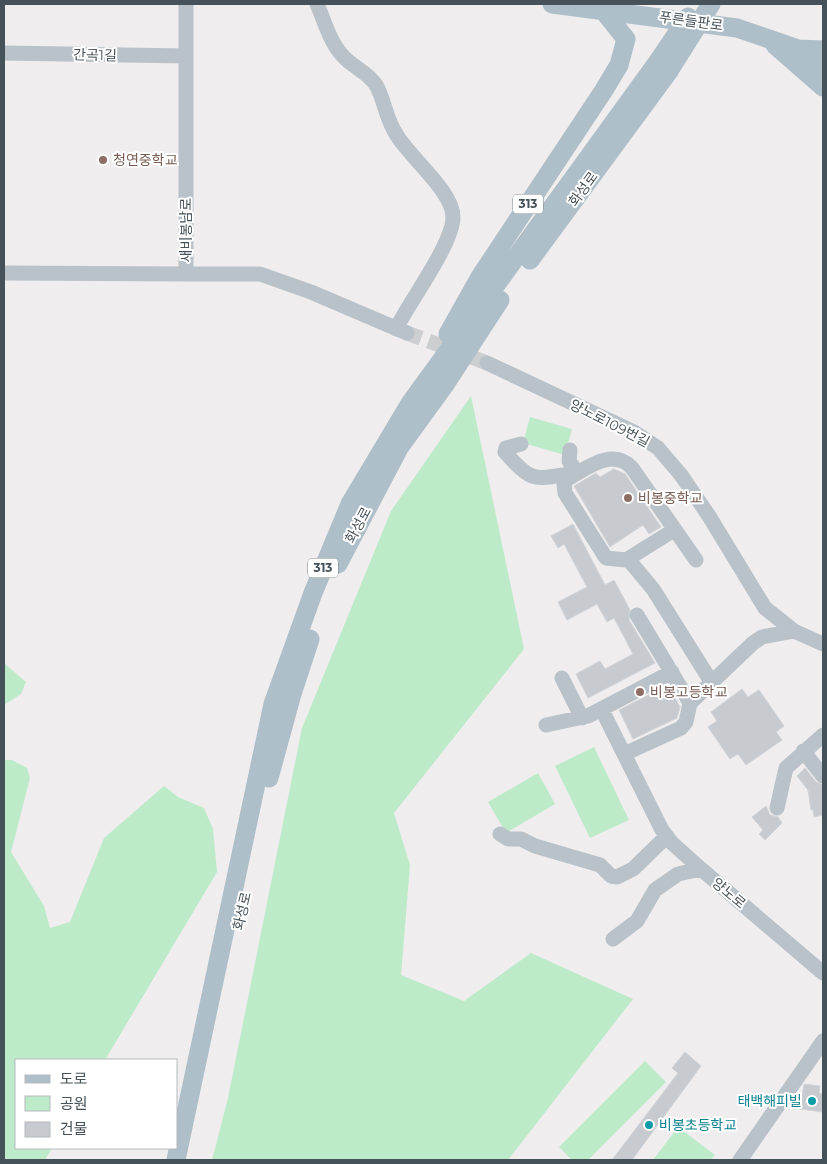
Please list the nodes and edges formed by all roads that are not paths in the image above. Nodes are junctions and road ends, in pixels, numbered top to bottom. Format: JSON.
{"nodes":[{"id":1,"x":186,"y":4,"type":"edge"},
{"id":2,"x":317,"y":4,"type":"edge"},
{"id":3,"x":552,"y":4,"type":"edge"},
{"id":4,"x":697,"y":4,"type":"edge"},
{"id":5,"x":710,"y":4,"type":"edge"},
{"id":6,"x":602,"y":9,"type":"junction"},
{"id":7,"x":766,"y":38,"type":"junction"},
{"id":8,"x":798,"y":49,"type":"junction"},
{"id":9,"x":823,"y":50,"type":"edge"},
{"id":10,"x":4,"y":53,"type":"edge"},
{"id":11,"x":186,"y":56,"type":"junction"},
{"id":12,"x":664,"y":66,"type":"junction"},
{"id":13,"x":823,"y":67,"type":"edge"},
{"id":14,"x":823,"y":87,"type":"edge"},
{"id":15,"x":4,"y":273,"type":"edge"},
{"id":16,"x":186,"y":274,"type":"junction"},
{"id":17,"x":487,"y":363,"type":"tunnel mouth"},
{"id":18,"x":411,"y":402,"type":"junction"},
{"id":19,"x":521,"y":444,"type":"dead end"},
{"id":20,"x":570,"y":450,"type":"dead end"},
{"id":21,"x":577,"y":474,"type":"junction"},
{"id":22,"x":674,"y":530,"type":"junction"},
{"id":23,"x":628,"y":559,"type":"junction"},
{"id":24,"x":696,"y":560,"type":"dead end"},
{"id":25,"x":637,"y":615,"type":"dead end"},
{"id":26,"x":794,"y":631,"type":"junction"},
{"id":27,"x":823,"y":644,"type":"edge"},
{"id":28,"x":672,"y":672,"type":"junction"},
{"id":29,"x":562,"y":678,"type":"dead end"},
{"id":30,"x":712,"y":683,"type":"junction"},
{"id":31,"x":690,"y":703,"type":"junction"},
{"id":32,"x":602,"y":710,"type":"junction"},
{"id":33,"x":582,"y":718,"type":"junction"},
{"id":34,"x":546,"y":725,"type":"dead end"},
{"id":35,"x":823,"y":735,"type":"edge"},
{"id":36,"x":803,"y":751,"type":"junction"},
{"id":37,"x":624,"y":754,"type":"junction"},
{"id":38,"x":823,"y":776,"type":"edge"},
{"id":39,"x":777,"y":808,"type":"dead end"},
{"id":40,"x":500,"y":834,"type":"dead end"},
{"id":41,"x":666,"y":837,"type":"junction"},
{"id":42,"x":701,"y":869,"type":"junction"},
{"id":43,"x":613,"y":939,"type":"dead end"},
{"id":44,"x":823,"y":973,"type":"edge"},
{"id":45,"x":823,"y":1042,"type":"edge"},
{"id":46,"x":176,"y":1160,"type":"edge"},
{"id":47,"x":188,"y":1160,"type":"edge"},
{"id":48,"x":740,"y":1160,"type":"edge"}],
"edges":[{"from":1,"to":11,"type":"street","name":"새비봉남로"},
{"from":2,"to":16,"type":"street"},
{"from":3,"to":6,"type":"main road","name":"푸른들판로"},
{"from":4,"to":12,"type":"main road","number":"313","bridge":true},
{"from":5,"to":12,"type":"main road","name":"화성로","number":"313","bridge":true},
{"from":6,"to":7,"type":"main road","name":"푸른들판로"},
{"from":6,"to":18,"type":"main road","number":"313"},
{"from":7,"to":8,"type":"main road","name":"푸른들판로"},
{"from":7,"to":14,"type":"main road"},
{"from":8,"to":9,"type":"main road","name":"푸른들판로"},
{"from":8,"to":13,"type":"main road","name":"푸른들판로"},
{"from":10,"to":11,"type":"street","name":"간곡1길"},
{"from":11,"to":16,"type":"street","name":"새비봉남로"},
{"from":12,"to":18,"type":"main road","name":"화성로","number":"313"},
{"from":12,"to":47,"type":"main road","name":"화성로","number":"313"},
{"from":15,"to":16,"type":"street","name":"새비봉남로"},
{"from":17,"to":26,"type":"street","name":"양노로109번길"},
{"from":18,"to":46,"type":"main road","name":"화성로","number":"313"},
{"from":19,"to":21,"type":"street"},
{"from":20,"to":21,"type":"street"},
{"from":21,"to":22,"type":"street"},
{"from":21,"to":23,"type":"street"},
{"from":22,"to":23,"type":"street"},
{"from":22,"to":24,"type":"street"},
{"from":23,"to":30,"type":"street"},
{"from":25,"to":28,"type":"street"},
{"from":26,"to":27,"type":"street","name":"양노로109번길"},
{"from":26,"to":30,"type":"street"},
{"from":28,"to":31,"type":"street"},
{"from":28,"to":32,"type":"street"},
{"from":29,"to":33,"type":"street"},
{"from":30,"to":31,"type":"street"},
{"from":31,"to":37,"type":"street"},
{"from":32,"to":33,"type":"street"},
{"from":32,"to":37,"type":"street"},
{"from":33,"to":34,"type":"street"},
{"from":35,"to":36,"type":"street"},
{"from":36,"to":38,"type":"street"},
{"from":36,"to":39,"type":"street"},
{"from":37,"to":41,"type":"street"},
{"from":40,"to":41,"type":"street"},
{"from":41,"to":42,"type":"street"},
{"from":42,"to":43,"type":"street","name":"양노로"},
{"from":42,"to":44,"type":"street","name":"양노로"},
{"from":45,"to":48,"type":"street"}]}
